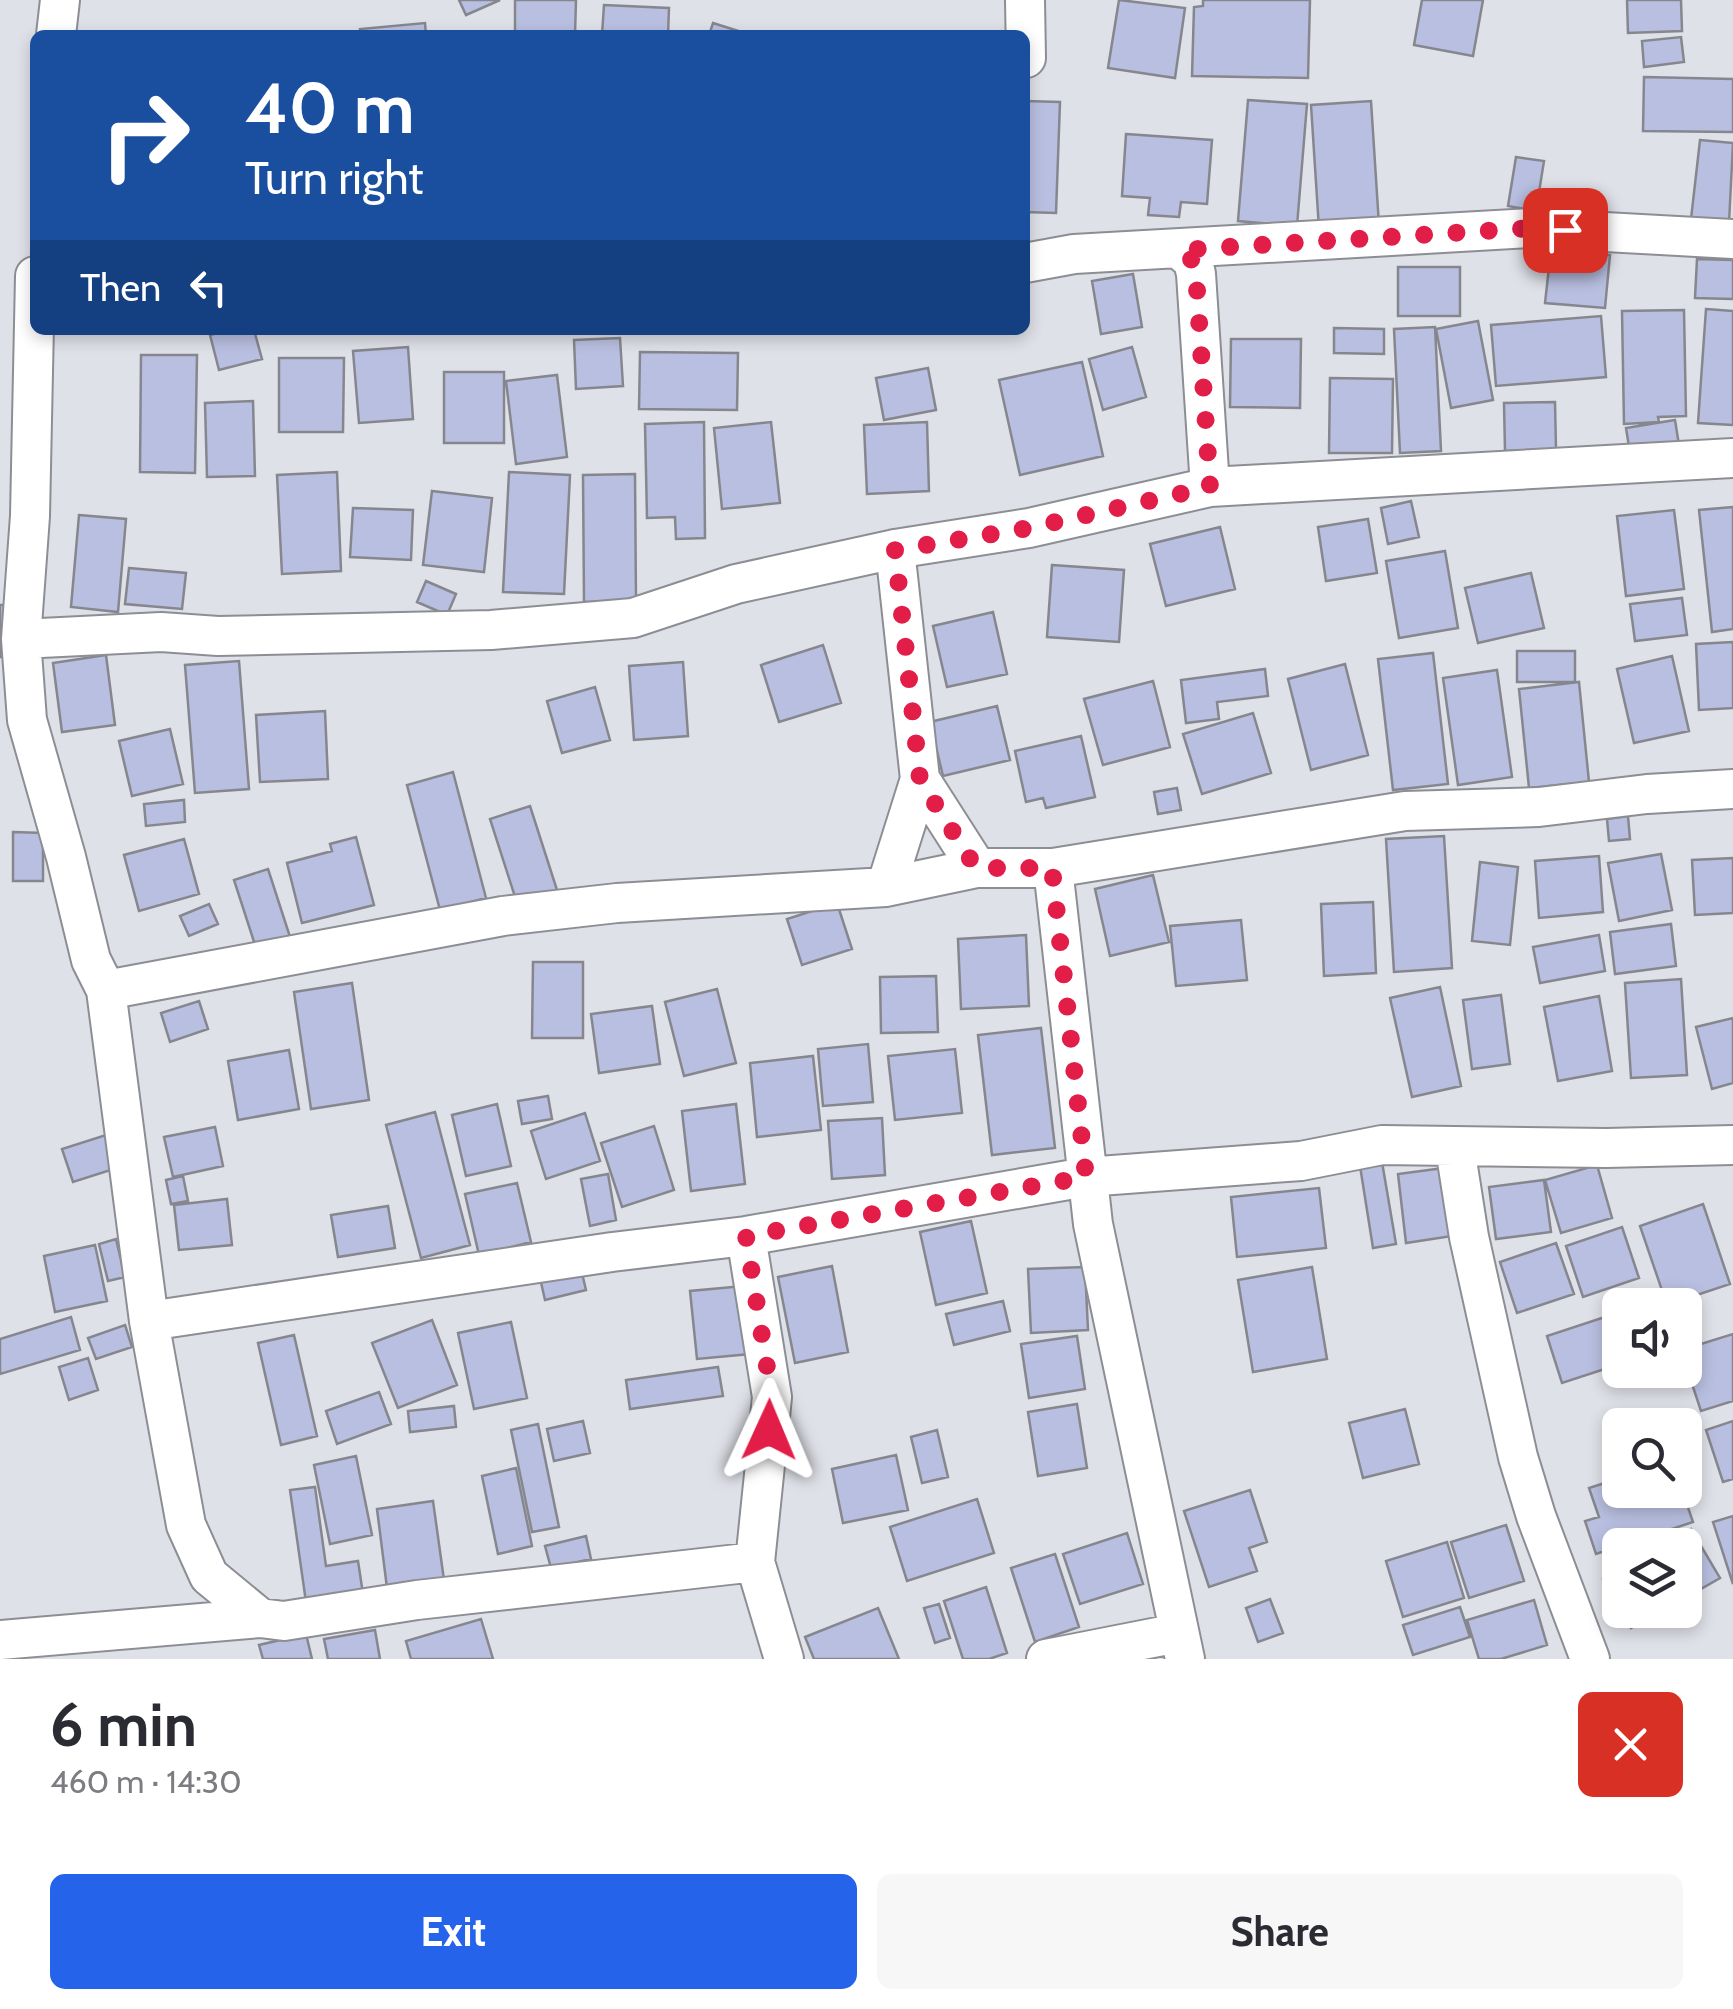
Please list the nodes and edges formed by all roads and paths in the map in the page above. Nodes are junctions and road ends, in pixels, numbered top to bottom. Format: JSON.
{"nodes":[{"id":1,"x":60,"y":0,"type":"edge"},
{"id":2,"x":1025,"y":0,"type":"edge"},
{"id":3,"x":57,"y":30,"type":"edge"},
{"id":4,"x":1026,"y":30,"type":"edge"},
{"id":5,"x":1733,"y":239,"type":"edge"},
{"id":6,"x":1180,"y":250,"type":"junction"},
{"id":7,"x":1030,"y":262,"type":"edge"},
{"id":8,"x":34,"y":335,"type":"edge"},
{"id":9,"x":1733,"y":458,"type":"edge"},
{"id":10,"x":1210,"y":487,"type":"junction"},
{"id":11,"x":895,"y":550,"type":"junction"},
{"id":12,"x":21,"y":639,"type":"junction"},
{"id":13,"x":920,"y":780,"type":"junction"},
{"id":14,"x":1733,"y":788,"type":"edge"},
{"id":15,"x":976,"y":868,"type":"junction"},
{"id":16,"x":1052,"y":868,"type":"junction"},
{"id":17,"x":886,"y":887,"type":"junction"},
{"id":18,"x":106,"y":990,"type":"junction"},
{"id":19,"x":1733,"y":1145,"type":"edge"},
{"id":20,"x":1455,"y":1148,"type":"junction"},
{"id":21,"x":1086,"y":1177,"type":"junction"},
{"id":22,"x":746,"y":1236,"type":"junction"},
{"id":23,"x":149,"y":1321,"type":"junction"},
{"id":24,"x":755,"y":1562,"type":"junction"},
{"id":25,"x":260,"y":1618,"type":"junction"},
{"id":26,"x":0,"y":1640,"type":"edge"},
{"id":27,"x":1182,"y":1646,"type":"edge"},
{"id":28,"x":784,"y":1659,"type":"edge"},
{"id":29,"x":1046,"y":1659,"type":"edge"},
{"id":30,"x":1590,"y":1659,"type":"edge"}],
"edges":[{"from":1,"to":3,"type":"street"},
{"from":2,"to":4,"type":"street"},
{"from":5,"to":6,"type":"street"},
{"from":6,"to":7,"type":"street"},
{"from":6,"to":10,"type":"street"},
{"from":8,"to":12,"type":"street"},
{"from":9,"to":10,"type":"street"},
{"from":10,"to":11,"type":"street"},
{"from":11,"to":12,"type":"street"},
{"from":11,"to":13,"type":"street"},
{"from":12,"to":18,"type":"street"},
{"from":13,"to":15,"type":"street"},
{"from":13,"to":17,"type":"street"},
{"from":14,"to":16,"type":"street"},
{"from":15,"to":16,"type":"street"},
{"from":15,"to":17,"type":"street"},
{"from":16,"to":21,"type":"street"},
{"from":17,"to":18,"type":"street"},
{"from":18,"to":23,"type":"street"},
{"from":19,"to":20,"type":"street"},
{"from":20,"to":21,"type":"street"},
{"from":20,"to":30,"type":"street"},
{"from":21,"to":22,"type":"street"},
{"from":21,"to":27,"type":"street"},
{"from":22,"to":23,"type":"street"},
{"from":22,"to":24,"type":"street"},
{"from":23,"to":25,"type":"street"},
{"from":24,"to":25,"type":"street"},
{"from":24,"to":28,"type":"street"},
{"from":25,"to":26,"type":"street"},
{"from":27,"to":29,"type":"street"}]}
